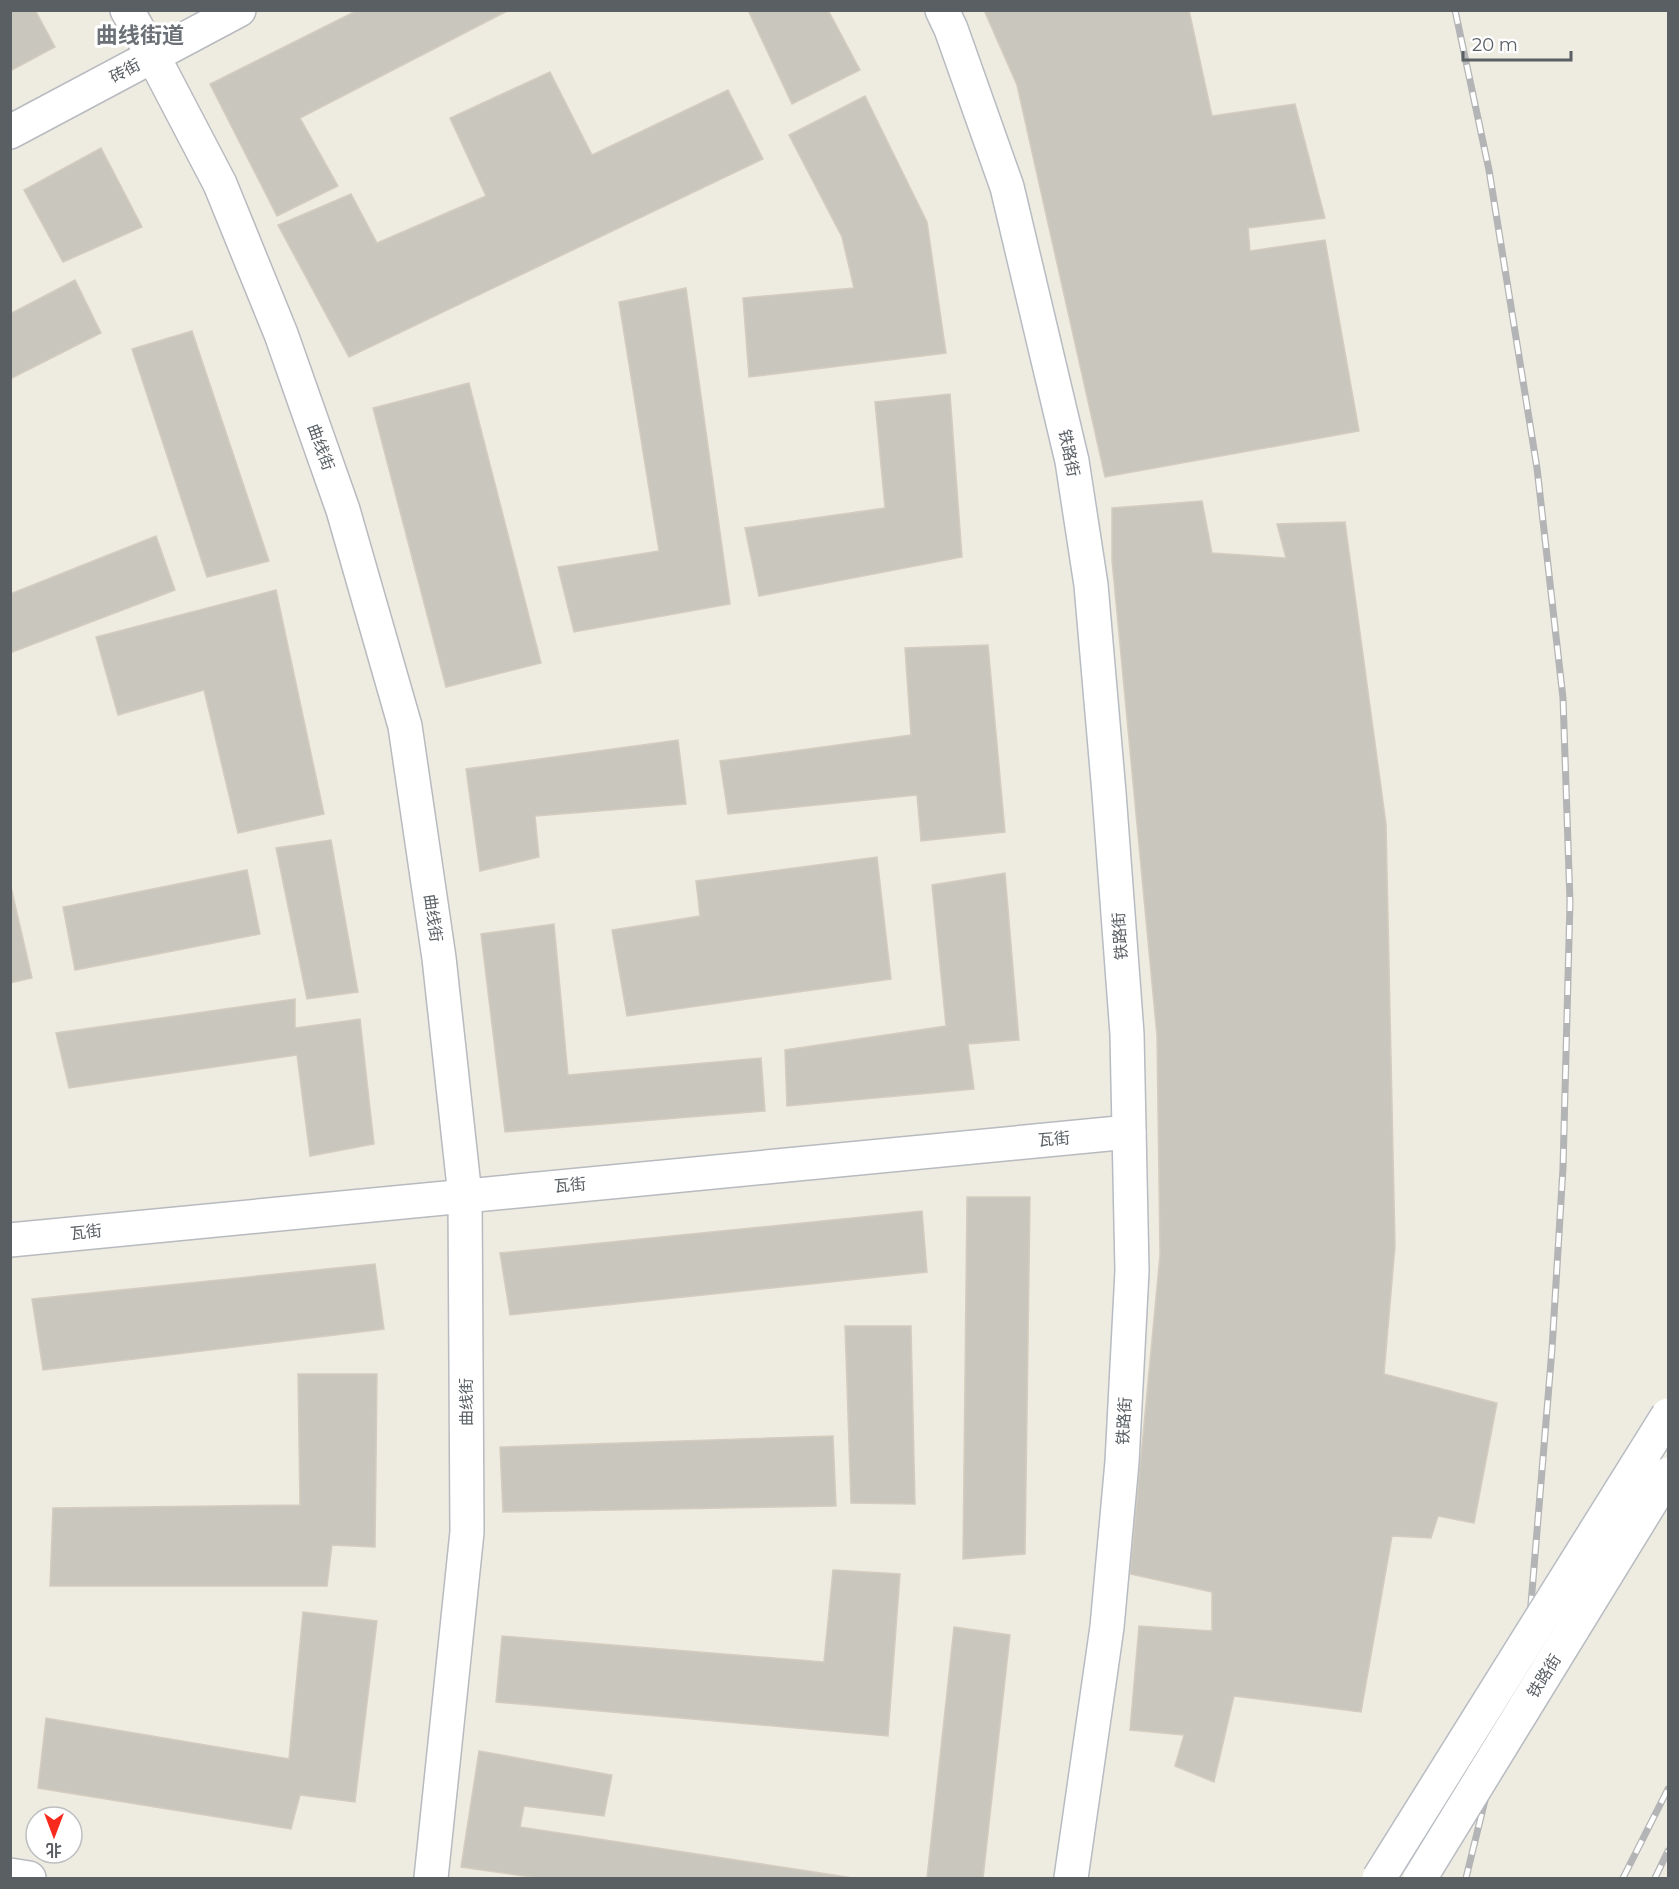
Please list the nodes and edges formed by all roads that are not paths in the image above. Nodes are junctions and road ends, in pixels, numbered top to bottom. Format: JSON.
{"nodes":[{"id":1,"x":127,"y":10,"type":"edge"},
{"id":2,"x":239,"y":10,"type":"edge"},
{"id":3,"x":942,"y":10,"type":"edge"},
{"id":4,"x":153,"y":56,"type":"junction"},
{"id":5,"x":10,"y":132,"type":"edge"},
{"id":6,"x":1129,"y":1132,"type":"junction"},
{"id":7,"x":465,"y":1196,"type":"junction"},
{"id":8,"x":10,"y":1240,"type":"edge"},
{"id":9,"x":1668,"y":1415,"type":"edge"},
{"id":10,"x":1668,"y":1474,"type":"edge"},
{"id":11,"x":10,"y":1875,"type":"edge"},
{"id":12,"x":29,"y":1878,"type":"edge"},
{"id":13,"x":431,"y":1878,"type":"edge"},
{"id":14,"x":1071,"y":1878,"type":"edge"},
{"id":15,"x":1379,"y":1878,"type":"edge"},
{"id":16,"x":1420,"y":1878,"type":"edge"}],
"edges":[{"from":1,"to":4,"type":"street","name":"曲线街"},
{"from":2,"to":4,"type":"street","name":"砖街"},
{"from":3,"to":6,"type":"street","name":"铁路街"},
{"from":4,"to":5,"type":"street","name":"砖街"},
{"from":4,"to":7,"type":"street","name":"曲线街"},
{"from":6,"to":7,"type":"street","name":"瓦街"},
{"from":6,"to":14,"type":"street","name":"铁路街"},
{"from":7,"to":8,"type":"street","name":"瓦街"},
{"from":7,"to":13,"type":"street","name":"曲线街"},
{"from":9,"to":15,"type":"street","bridge":true},
{"from":10,"to":16,"type":"street","name":"铁路街","bridge":true},
{"from":11,"to":12,"type":"street"}]}
